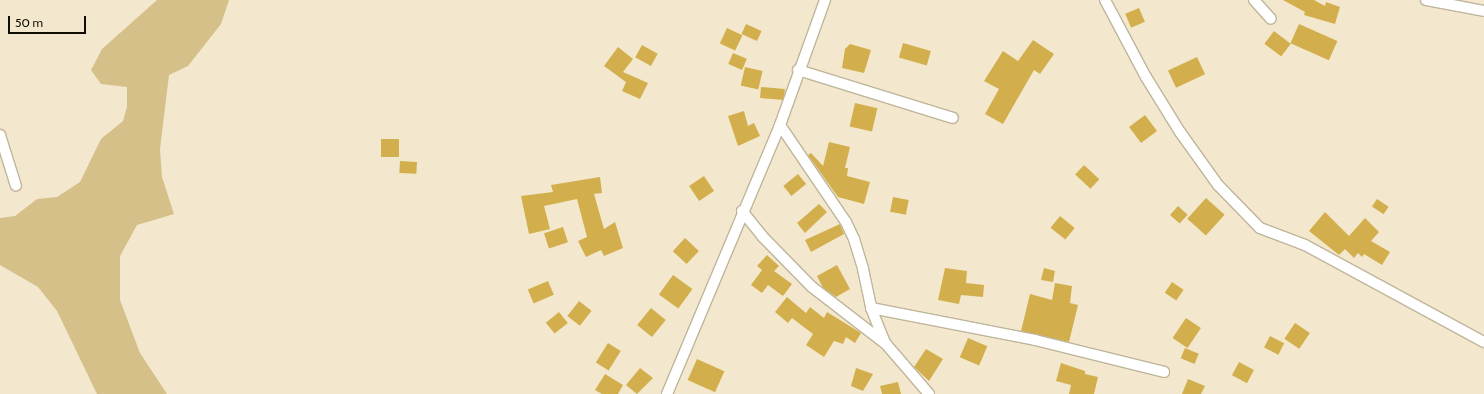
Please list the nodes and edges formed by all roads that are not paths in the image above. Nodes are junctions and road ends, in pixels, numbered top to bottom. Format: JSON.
{"nodes":[{"id":1,"x":825,"y":0,"type":"edge"},
{"id":2,"x":1105,"y":0,"type":"edge"},
{"id":3,"x":1254,"y":0,"type":"edge"},
{"id":4,"x":1426,"y":0,"type":"edge"},
{"id":5,"x":1484,"y":11,"type":"edge"},
{"id":6,"x":1270,"y":19,"type":"dead end"},
{"id":7,"x":798,"y":70,"type":"junction"},
{"id":8,"x":953,"y":118,"type":"dead end"},
{"id":9,"x":780,"y":125,"type":"junction"},
{"id":10,"x":0,"y":136,"type":"edge"},
{"id":11,"x":16,"y":186,"type":"dead end"},
{"id":12,"x":742,"y":211,"type":"junction"},
{"id":13,"x":871,"y":308,"type":"junction"},
{"id":14,"x":1484,"y":342,"type":"edge"},
{"id":15,"x":886,"y":344,"type":"junction"},
{"id":16,"x":1164,"y":372,"type":"dead end"},
{"id":17,"x":667,"y":394,"type":"edge"},
{"id":18,"x":929,"y":394,"type":"edge"}],
"edges":[{"from":1,"to":7,"type":"street"},
{"from":2,"to":14,"type":"street"},
{"from":3,"to":6,"type":"street"},
{"from":4,"to":5,"type":"street"},
{"from":7,"to":8,"type":"street"},
{"from":7,"to":9,"type":"street"},
{"from":9,"to":12,"type":"street"},
{"from":9,"to":13,"type":"street"},
{"from":10,"to":11,"type":"street"},
{"from":12,"to":15,"type":"street"},
{"from":12,"to":17,"type":"street"},
{"from":13,"to":15,"type":"street"},
{"from":13,"to":16,"type":"street"},
{"from":15,"to":18,"type":"street"}]}
